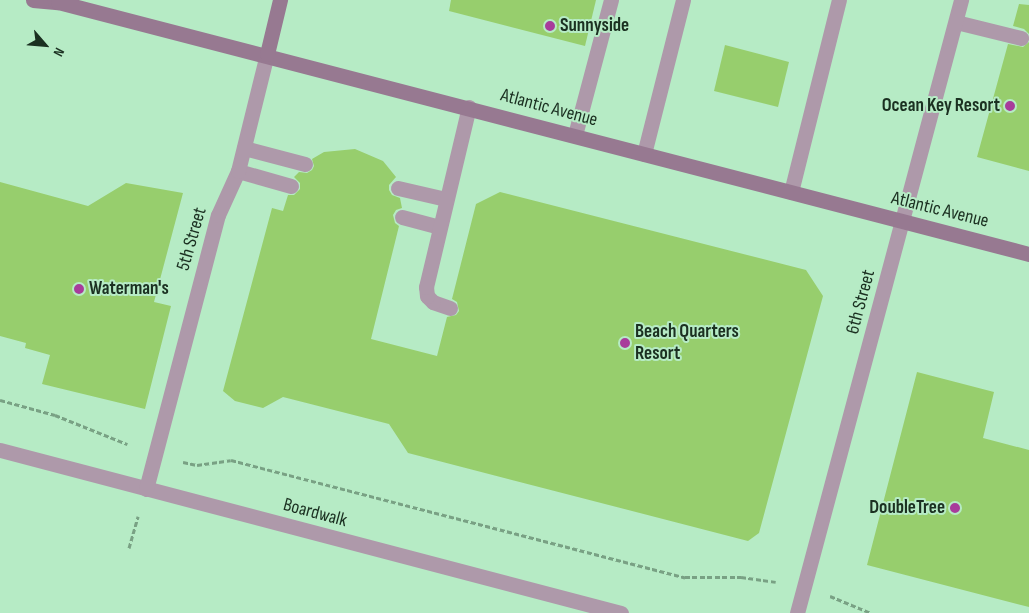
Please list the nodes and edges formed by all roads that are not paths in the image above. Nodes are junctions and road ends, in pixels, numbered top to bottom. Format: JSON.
{"nodes":[{"id":1,"x":33,"y":0,"type":"edge"},
{"id":2,"x":280,"y":0,"type":"edge"},
{"id":3,"x":611,"y":0,"type":"edge"},
{"id":4,"x":683,"y":0,"type":"edge"},
{"id":5,"x":840,"y":0,"type":"edge"},
{"id":6,"x":961,"y":0,"type":"edge"},
{"id":7,"x":56,"y":1,"type":"edge"},
{"id":8,"x":956,"y":22,"type":"junction"},
{"id":9,"x":1021,"y":38,"type":"dead end"},
{"id":10,"x":267,"y":54,"type":"junction"},
{"id":11,"x":469,"y":107,"type":"junction"},
{"id":12,"x":575,"y":135,"type":"junction"},
{"id":13,"x":244,"y":148,"type":"junction"},
{"id":14,"x":644,"y":154,"type":"junction"},
{"id":15,"x":306,"y":164,"type":"dead end"},
{"id":16,"x":238,"y":171,"type":"junction"},
{"id":17,"x":292,"y":186,"type":"dead end"},
{"id":18,"x":398,"y":188,"type":"dead end"},
{"id":19,"x":791,"y":192,"type":"junction"},
{"id":20,"x":446,"y":199,"type":"junction"},
{"id":21,"x":402,"y":216,"type":"dead end"},
{"id":22,"x":904,"y":222,"type":"junction"},
{"id":23,"x":440,"y":227,"type":"junction"},
{"id":24,"x":1029,"y":254,"type":"edge"},
{"id":25,"x":450,"y":308,"type":"dead end"},
{"id":26,"x":0,"y":450,"type":"edge"},
{"id":27,"x":146,"y":490,"type":"junction"},
{"id":28,"x":621,"y":613,"type":"edge"},
{"id":29,"x":797,"y":613,"type":"edge"}],
"edges":[{"from":1,"to":7,"type":"main road","name":"Atlantic Avenue"},
{"from":2,"to":10,"type":"main road","name":"5th Street"},
{"from":3,"to":12,"type":"street"},
{"from":4,"to":14,"type":"street"},
{"from":5,"to":19,"type":"street"},
{"from":6,"to":8,"type":"street","name":"6th Street"},
{"from":7,"to":10,"type":"main road","name":"Atlantic Avenue"},
{"from":8,"to":9,"type":"street"},
{"from":8,"to":22,"type":"street","name":"6th Street"},
{"from":10,"to":11,"type":"main road","name":"Atlantic Avenue"},
{"from":10,"to":13,"type":"street","name":"5th Street"},
{"from":11,"to":12,"type":"main road","name":"Atlantic Avenue"},
{"from":11,"to":20,"type":"street"},
{"from":12,"to":14,"type":"main road","name":"Atlantic Avenue"},
{"from":13,"to":15,"type":"street"},
{"from":13,"to":16,"type":"street","name":"5th Street"},
{"from":14,"to":19,"type":"main road","name":"Atlantic Avenue"},
{"from":16,"to":17,"type":"street"},
{"from":16,"to":27,"type":"street","name":"5th Street"},
{"from":18,"to":20,"type":"street"},
{"from":19,"to":22,"type":"main road","name":"Atlantic Avenue"},
{"from":20,"to":23,"type":"street"},
{"from":21,"to":23,"type":"street"},
{"from":22,"to":24,"type":"main road","name":"Atlantic Avenue"},
{"from":22,"to":29,"type":"street","name":"6th Street"},
{"from":23,"to":25,"type":"street"},
{"from":26,"to":27,"type":"street","name":"Boardwalk"},
{"from":27,"to":28,"type":"street","name":"Boardwalk"}]}
